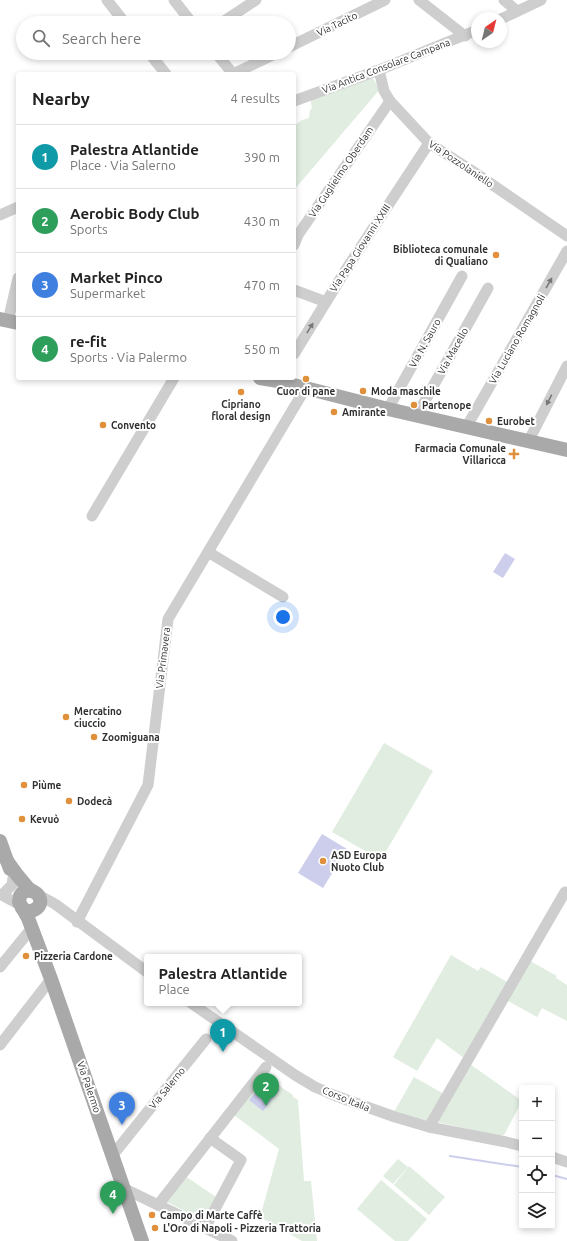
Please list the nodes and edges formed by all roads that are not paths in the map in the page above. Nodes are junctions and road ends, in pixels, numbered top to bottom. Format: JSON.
{"nodes":[{"id":1,"x":107,"y":0,"type":"edge"},
{"id":2,"x":174,"y":0,"type":"edge"},
{"id":3,"x":256,"y":0,"type":"edge"},
{"id":4,"x":385,"y":0,"type":"edge"},
{"id":5,"x":419,"y":0,"type":"edge"},
{"id":6,"x":504,"y":0,"type":"edge"},
{"id":7,"x":541,"y":0,"type":"edge"},
{"id":8,"x":517,"y":11,"type":"junction"},
{"id":9,"x":120,"y":16,"type":"edge"},
{"id":10,"x":187,"y":16,"type":"edge"},
{"id":11,"x":232,"y":16,"type":"edge"},
{"id":12,"x":507,"y":16,"type":"edge"},
{"id":13,"x":471,"y":33,"type":"edge"},
{"id":14,"x":465,"y":36,"type":"junction"},
{"id":15,"x":296,"y":44,"type":"edge"},
{"id":16,"x":155,"y":60,"type":"edge"},
{"id":17,"x":222,"y":60,"type":"edge"},
{"id":18,"x":262,"y":60,"type":"edge"},
{"id":19,"x":379,"y":70,"type":"junction"},
{"id":20,"x":164,"y":72,"type":"edge"},
{"id":21,"x":231,"y":72,"type":"edge"},
{"id":22,"x":237,"y":72,"type":"edge"},
{"id":23,"x":296,"y":100,"type":"edge"},
{"id":24,"x":390,"y":101,"type":"junction"},
{"id":25,"x":428,"y":143,"type":"junction"},
{"id":26,"x":16,"y":208,"type":"edge"},
{"id":27,"x":0,"y":215,"type":"edge"},
{"id":28,"x":567,"y":236,"type":"edge"},
{"id":29,"x":296,"y":240,"type":"edge"},
{"id":30,"x":567,"y":251,"type":"edge"},
{"id":31,"x":462,"y":276,"type":"dead end"},
{"id":32,"x":16,"y":288,"type":"edge"},
{"id":33,"x":488,"y":288,"type":"dead end"},
{"id":34,"x":296,"y":291,"type":"edge"},
{"id":35,"x":326,"y":302,"type":"junction"},
{"id":36,"x":9,"y":321,"type":"edge"},
{"id":37,"x":296,"y":351,"type":"edge"},
{"id":38,"x":567,"y":366,"type":"edge"},
{"id":39,"x":173,"y":380,"type":"edge"},
{"id":40,"x":279,"y":380,"type":"edge"},
{"id":41,"x":305,"y":389,"type":"junction"},
{"id":42,"x":388,"y":409,"type":"junction"},
{"id":43,"x":417,"y":415,"type":"junction"},
{"id":44,"x":467,"y":426,"type":"junction"},
{"id":45,"x":528,"y":442,"type":"junction"},
{"id":46,"x":567,"y":450,"type":"edge"},
{"id":47,"x":92,"y":516,"type":"dead end"},
{"id":48,"x":208,"y":552,"type":"junction"},
{"id":49,"x":283,"y":597,"type":"dead end"},
{"id":50,"x":0,"y":841,"type":"edge"},
{"id":51,"x":7,"y":860,"type":"junction"},
{"id":52,"x":13,"y":878,"type":"junction"},
{"id":53,"x":2,"y":892,"type":"edge"},
{"id":54,"x":566,"y":892,"type":"dead end"},
{"id":55,"x":28,"y":901,"type":"junction"},
{"id":56,"x":77,"y":922,"type":"junction"},
{"id":57,"x":31,"y":929,"type":"junction"},
{"id":58,"x":0,"y":967,"type":"edge"},
{"id":59,"x":144,"y":970,"type":"edge"},
{"id":60,"x":51,"y":979,"type":"junction"},
{"id":61,"x":195,"y":1006,"type":"edge"},
{"id":62,"x":206,"y":1039,"type":"dead end"},
{"id":63,"x":0,"y":1045,"type":"edge"},
{"id":64,"x":266,"y":1067,"type":"dead end"},
{"id":65,"x":429,"y":1127,"type":"junction"},
{"id":66,"x":210,"y":1138,"type":"junction"},
{"id":67,"x":519,"y":1145,"type":"edge"},
{"id":68,"x":112,"y":1156,"type":"junction"},
{"id":69,"x":554,"y":1157,"type":"edge"},
{"id":70,"x":567,"y":1162,"type":"edge"},
{"id":71,"x":123,"y":1188,"type":"junction"},
{"id":72,"x":158,"y":1205,"type":"junction"},
{"id":73,"x":205,"y":1228,"type":"junction"},
{"id":74,"x":142,"y":1241,"type":"edge"},
{"id":75,"x":232,"y":1241,"type":"edge"}],
"edges":[{"from":1,"to":9,"type":"street"},
{"from":2,"to":10,"type":"street"},
{"from":3,"to":11,"type":"street"},
{"from":4,"to":15,"type":"street","name":"Via Tacito"},
{"from":5,"to":14,"type":"street"},
{"from":6,"to":8,"type":"street"},
{"from":7,"to":8,"type":"street"},
{"from":8,"to":12,"type":"street"},
{"from":13,"to":14,"type":"street","name":"Via Antica Consolare Campana"},
{"from":14,"to":19,"type":"street","name":"Via Antica Consolare Campana"},
{"from":16,"to":20,"type":"street"},
{"from":17,"to":21,"type":"street"},
{"from":18,"to":22,"type":"street"},
{"from":19,"to":23,"type":"street","name":"Via Antica Consolare Campana"},
{"from":19,"to":24,"type":"street","name":"Via Pozzolaniello"},
{"from":24,"to":25,"type":"street","name":"Via Pozzolaniello"},
{"from":24,"to":29,"type":"street","name":"Via Guglielmo Oberdam"},
{"from":25,"to":28,"type":"street","name":"Via Pozzolaniello"},
{"from":25,"to":35,"type":"street","name":"Via Papa Giovanni XXIII"},
{"from":26,"to":27,"type":"street"},
{"from":44,"to":30,"type":"street","name":"Via Luciano Romagnoli","one_way":true},
{"from":31,"to":42,"type":"street","name":"Via N. Sauro"},
{"from":32,"to":36,"type":"street"},
{"from":33,"to":43,"type":"street","name":"Via Macello"},
{"from":34,"to":35,"type":"street"},
{"from":37,"to":35,"type":"street","name":"Via Papa Giovanni XXIII","one_way":true},
{"from":38,"to":45,"type":"street","one_way":true},
{"from":39,"to":47,"type":"street"},
{"from":40,"to":41,"type":"main road"},
{"from":41,"to":42,"type":"main road"},
{"from":41,"to":48,"type":"street","name":"Via Primavera"},
{"from":42,"to":43,"type":"main road"},
{"from":43,"to":44,"type":"main road"},
{"from":44,"to":45,"type":"main road"},
{"from":45,"to":46,"type":"main road"},
{"from":48,"to":49,"type":"street"},
{"from":48,"to":56,"type":"street","name":"Via Primavera"},
{"from":50,"to":51,"type":"main road"},
{"from":51,"to":52,"type":"main road"},
{"from":51,"to":55,"type":"main road"},
{"from":52,"to":53,"type":"street"},
{"from":52,"to":55,"type":"main road"},
{"from":53,"to":55,"type":"street"},
{"from":54,"to":65,"type":"street"},
{"from":55,"to":56,"type":"street"},
{"from":55,"to":57,"type":"main road","name":"Via Palermo"},
{"from":56,"to":59,"type":"street"},
{"from":57,"to":58,"type":"street"},
{"from":57,"to":60,"type":"main road","name":"Via Palermo"},
{"from":60,"to":63,"type":"street"},
{"from":60,"to":68,"type":"main road","name":"Via Palermo"},
{"from":61,"to":65,"type":"street","name":"Corso Italia"},
{"from":62,"to":68,"type":"street","name":"Via Salerno"},
{"from":64,"to":66,"type":"street"},
{"from":65,"to":67,"type":"street","name":"Corso Italia"},
{"from":66,"to":72,"type":"street"},
{"from":66,"to":73,"type":"street"},
{"from":68,"to":71,"type":"main road","name":"Via Palermo"},
{"from":69,"to":70,"type":"street"},
{"from":71,"to":72,"type":"street"},
{"from":71,"to":74,"type":"main road","name":"Via Palermo"},
{"from":72,"to":73,"type":"street"},
{"from":73,"to":75,"type":"street"}]}
